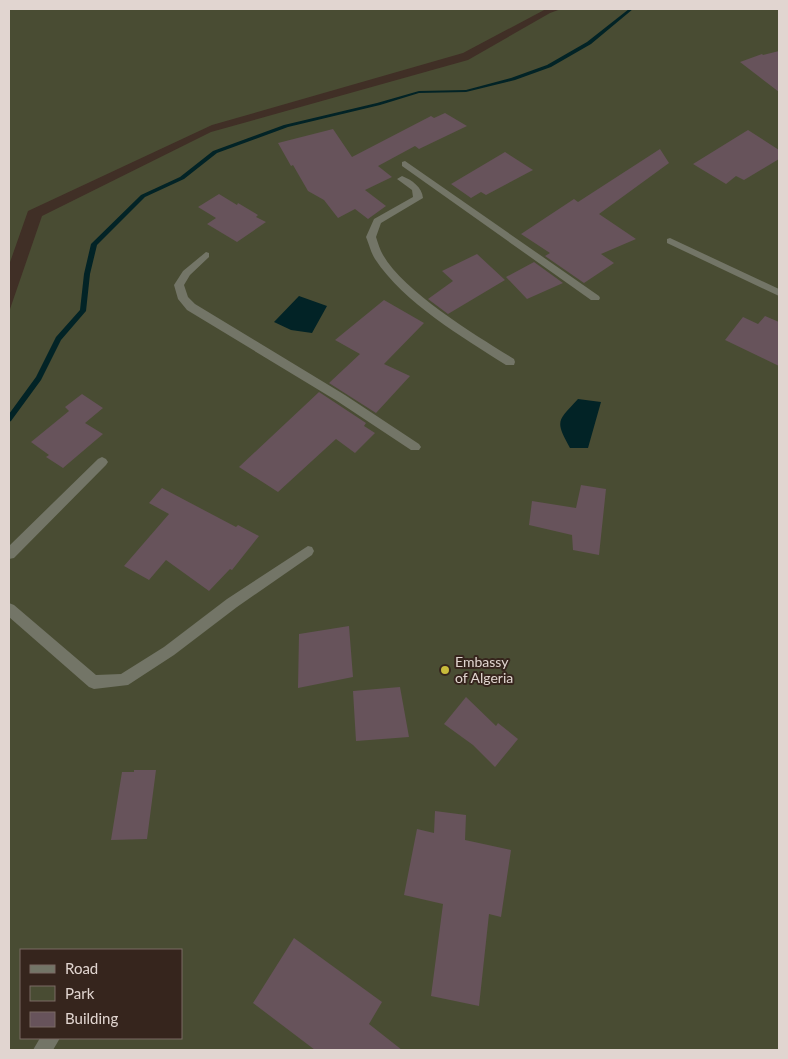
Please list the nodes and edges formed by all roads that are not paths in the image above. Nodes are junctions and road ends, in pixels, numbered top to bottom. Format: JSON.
{"nodes":[{"id":1,"x":405,"y":164,"type":"dead end"},
{"id":2,"x":402,"y":179,"type":"dead end"},
{"id":3,"x":670,"y":241,"type":"dead end"},
{"id":4,"x":206,"y":255,"type":"dead end"},
{"id":5,"x":779,"y":294,"type":"edge"},
{"id":6,"x":596,"y":298,"type":"dead end"},
{"id":7,"x":510,"y":362,"type":"dead end"},
{"id":8,"x":416,"y":447,"type":"dead end"},
{"id":9,"x":102,"y":462,"type":"dead end"},
{"id":10,"x":308,"y":551,"type":"dead end"},
{"id":11,"x":9,"y":554,"type":"edge"},
{"id":12,"x":9,"y":609,"type":"edge"},
{"id":13,"x":50,"y":1039,"type":"edge"},
{"id":14,"x":42,"y":1050,"type":"edge"}],
"edges":[{"from":1,"to":6,"type":"street"},
{"from":2,"to":7,"type":"street"},
{"from":3,"to":5,"type":"street"},
{"from":4,"to":8,"type":"street"},
{"from":9,"to":11,"type":"street"},
{"from":10,"to":12,"type":"street"},
{"from":13,"to":14,"type":"street"}]}
